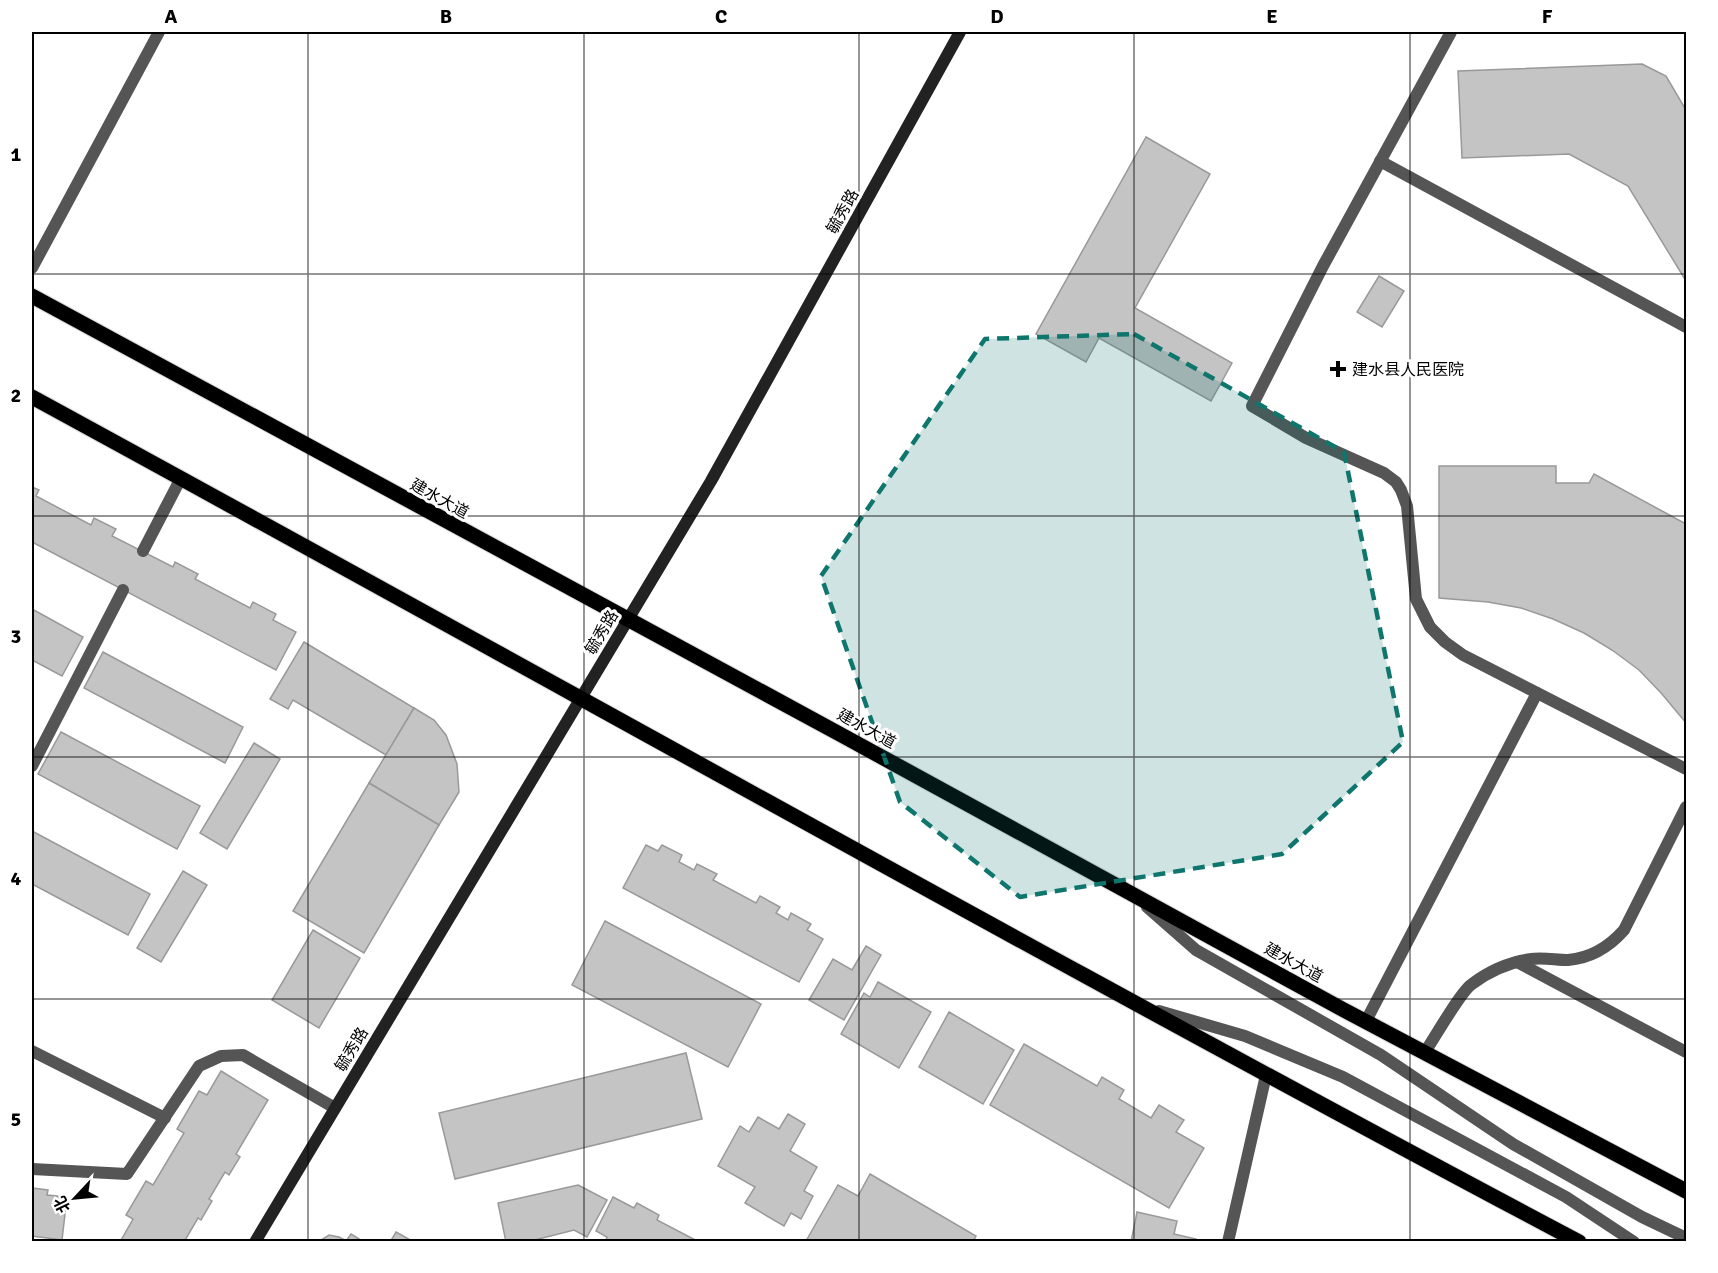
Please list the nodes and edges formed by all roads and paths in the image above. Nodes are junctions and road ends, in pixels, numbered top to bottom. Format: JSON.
{"nodes":[{"id":1,"x":159,"y":32,"type":"edge"},
{"id":2,"x":960,"y":32,"type":"edge"},
{"id":3,"x":1451,"y":32,"type":"edge"},
{"id":4,"x":1380,"y":161,"type":"junction"},
{"id":5,"x":32,"y":268,"type":"edge"},
{"id":6,"x":32,"y":296,"type":"edge"},
{"id":7,"x":1686,"y":327,"type":"edge"},
{"id":8,"x":32,"y":397,"type":"edge"},
{"id":9,"x":181,"y":478,"type":"junction"},
{"id":10,"x":142,"y":551,"type":"dead end"},
{"id":11,"x":123,"y":590,"type":"dead end"},
{"id":12,"x":628,"y":620,"type":"junction"},
{"id":13,"x":1537,"y":693,"type":"junction"},
{"id":14,"x":581,"y":698,"type":"junction"},
{"id":15,"x":32,"y":766,"type":"edge"},
{"id":16,"x":1686,"y":769,"type":"edge"},
{"id":17,"x":1686,"y":807,"type":"edge"},
{"id":18,"x":1130,"y":892,"type":"junction"},
{"id":19,"x":1517,"y":962,"type":"junction"},
{"id":20,"x":1136,"y":1004,"type":"junction"},
{"id":21,"x":1366,"y":1021,"type":"junction"},
{"id":22,"x":32,"y":1050,"type":"edge"},
{"id":23,"x":1425,"y":1052,"type":"junction"},
{"id":24,"x":1686,"y":1052,"type":"edge"},
{"id":25,"x":1266,"y":1075,"type":"junction"},
{"id":26,"x":335,"y":1108,"type":"junction"},
{"id":27,"x":165,"y":1118,"type":"junction"},
{"id":28,"x":32,"y":1170,"type":"edge"},
{"id":29,"x":1686,"y":1191,"type":"edge"},
{"id":30,"x":1686,"y":1238,"type":"edge"},
{"id":31,"x":255,"y":1242,"type":"edge"},
{"id":32,"x":1228,"y":1242,"type":"edge"},
{"id":33,"x":1579,"y":1242,"type":"edge"},
{"id":34,"x":1634,"y":1242,"type":"edge"}],
"edges":[{"from":1,"to":5,"type":"lane"},
{"from":2,"to":12,"type":"street","name":"毓秀路"},
{"from":3,"to":4,"type":"lane"},
{"from":4,"to":7,"type":"lane"},
{"from":4,"to":13,"type":"lane"},
{"from":6,"to":12,"type":"main road","name":"建水大道"},
{"from":8,"to":9,"type":"main road"},
{"from":9,"to":10,"type":"lane"},
{"from":9,"to":14,"type":"main road"},
{"from":11,"to":15,"type":"lane"},
{"from":12,"to":14,"type":"street","name":"毓秀路"},
{"from":12,"to":18,"type":"main road","name":"建水大道"},
{"from":13,"to":16,"type":"lane"},
{"from":13,"to":21,"type":"lane"},
{"from":14,"to":20,"type":"main road"},
{"from":14,"to":26,"type":"street","name":"毓秀路"},
{"from":17,"to":19,"type":"lane"},
{"from":18,"to":21,"type":"main road","name":"建水大道"},
{"from":18,"to":30,"type":"lane"},
{"from":19,"to":23,"type":"lane"},
{"from":19,"to":24,"type":"lane"},
{"from":20,"to":25,"type":"main road"},
{"from":20,"to":34,"type":"lane"},
{"from":21,"to":23,"type":"main road","name":"建水大道"},
{"from":22,"to":27,"type":"lane"},
{"from":23,"to":29,"type":"main road","name":"建水大道"},
{"from":25,"to":32,"type":"lane"},
{"from":25,"to":33,"type":"main road"},
{"from":26,"to":27,"type":"lane"},
{"from":26,"to":31,"type":"street","name":"毓秀路"},
{"from":27,"to":28,"type":"lane"}]}
